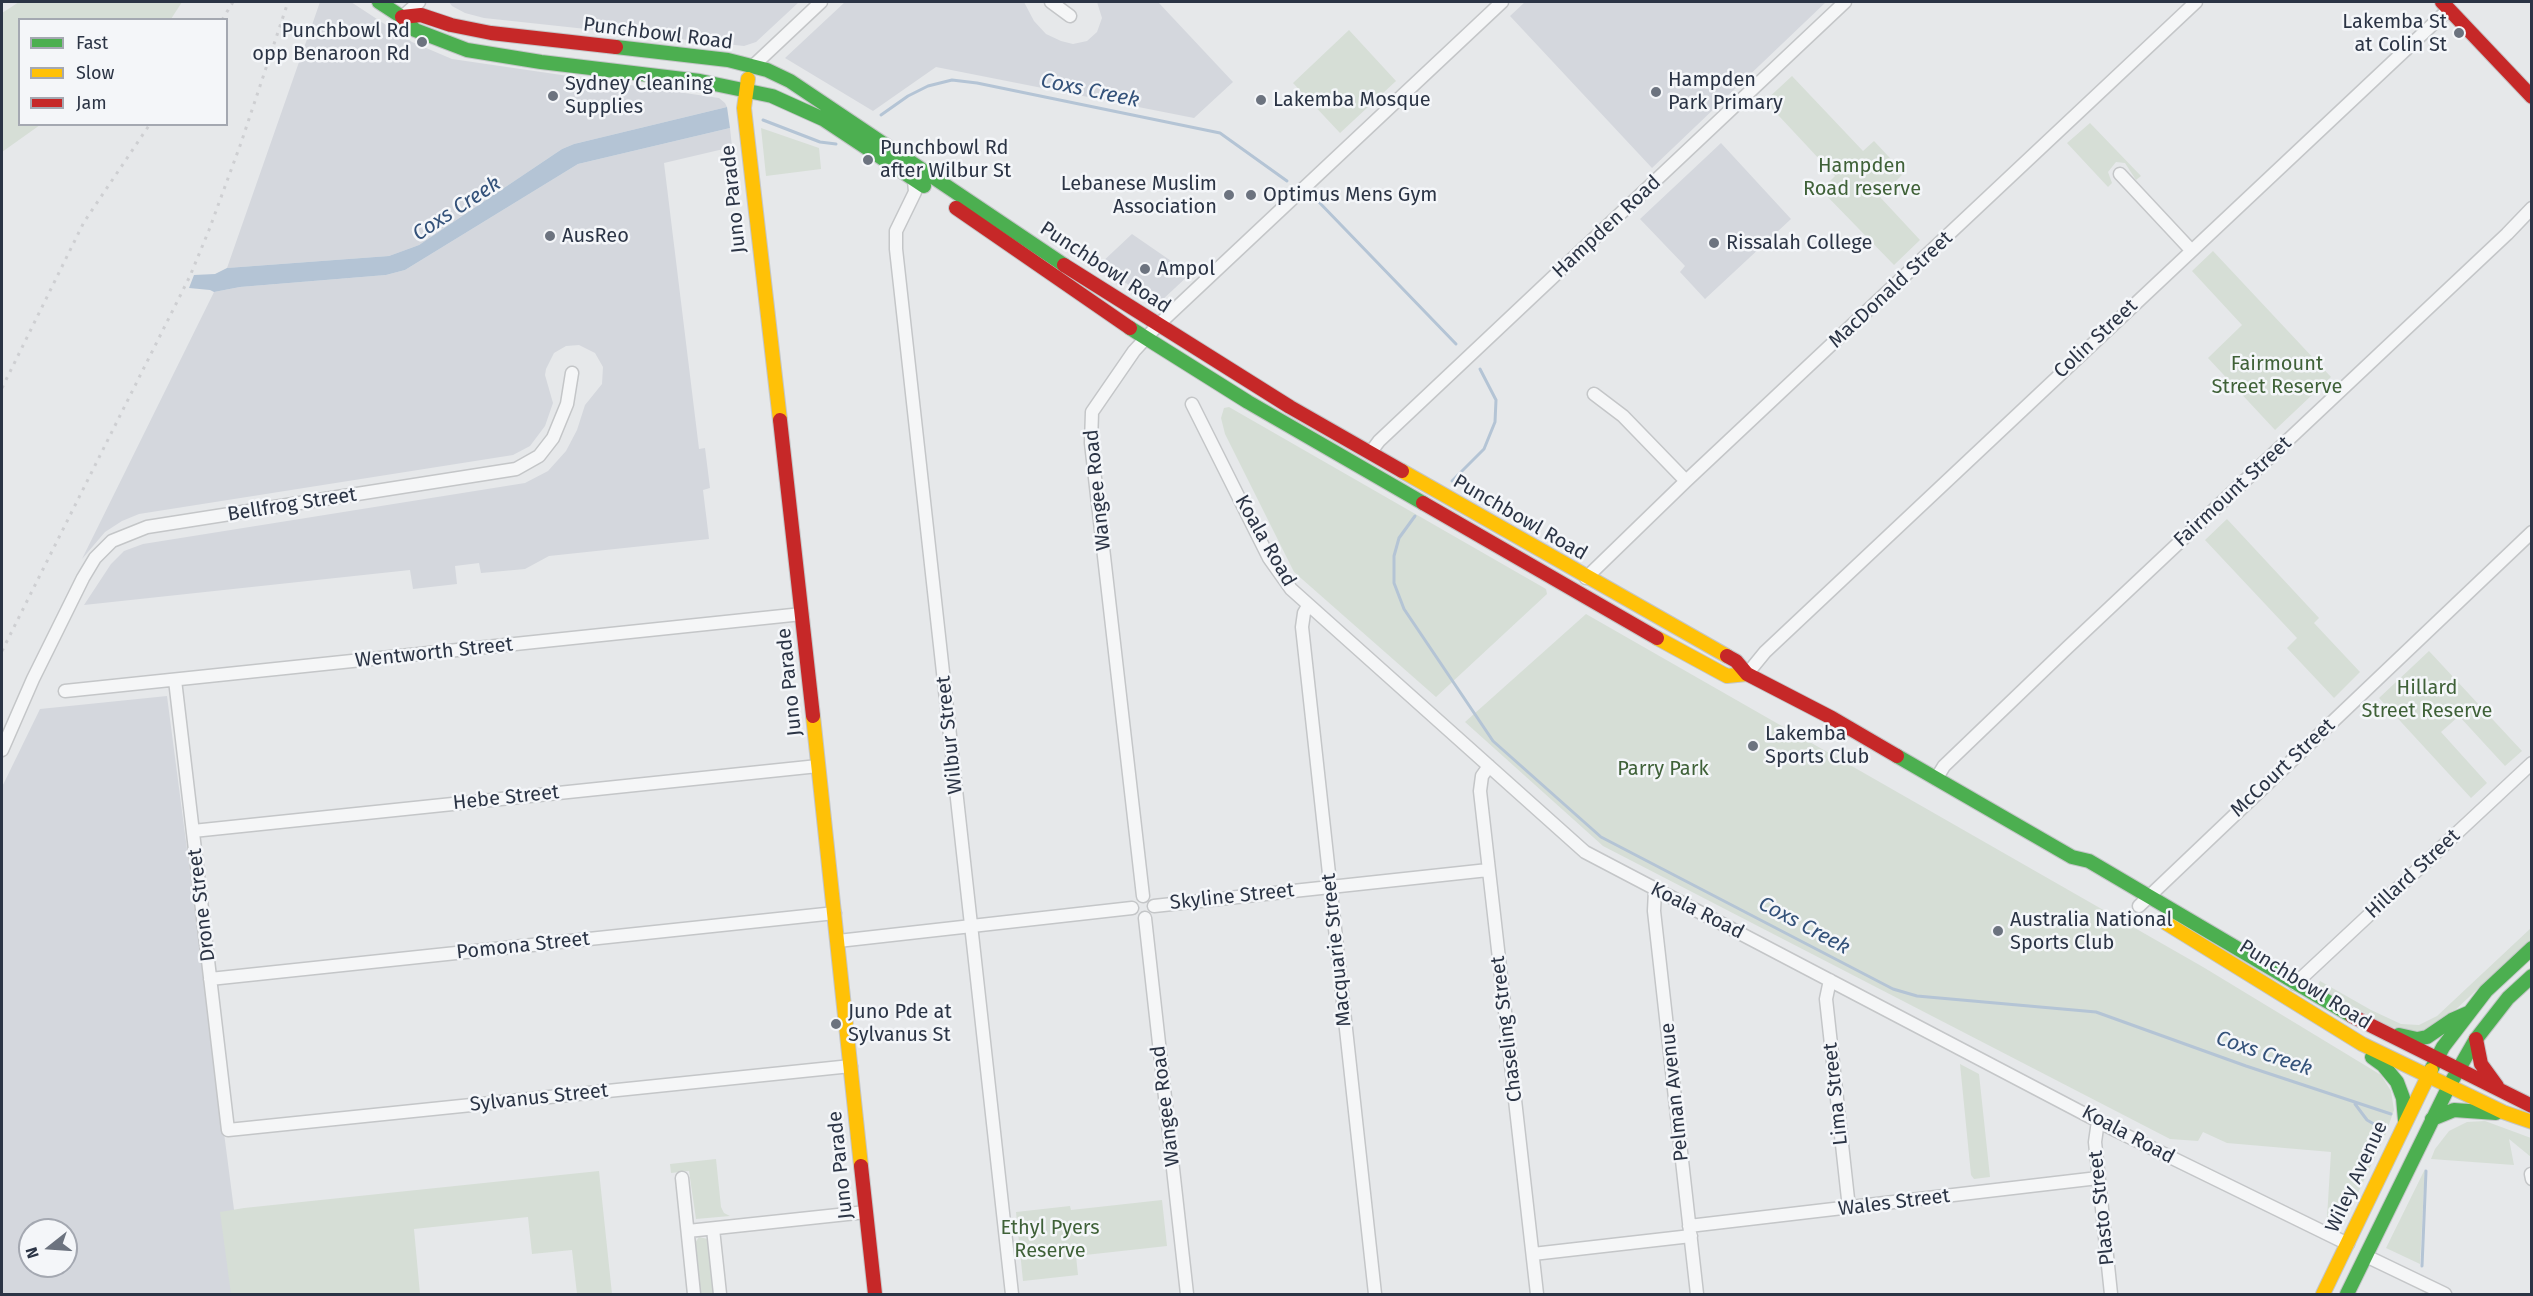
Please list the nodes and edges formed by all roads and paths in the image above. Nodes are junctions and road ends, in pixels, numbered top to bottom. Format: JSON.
{"nodes":[{"id":1,"x":379,"y":2,"type":"edge"},
{"id":2,"x":419,"y":2,"type":"edge"},
{"id":3,"x":821,"y":2,"type":"edge"},
{"id":4,"x":1051,"y":2,"type":"edge"},
{"id":5,"x":1502,"y":2,"type":"edge"},
{"id":6,"x":1845,"y":2,"type":"edge"},
{"id":7,"x":2196,"y":2,"type":"edge"},
{"id":8,"x":2445,"y":5,"type":"edge"},
{"id":9,"x":436,"y":6,"type":"dead end"},
{"id":10,"x":1070,"y":16,"type":"dead end"},
{"id":11,"x":402,"y":17,"type":"junction"},
{"id":12,"x":451,"y":24,"type":"junction"},
{"id":13,"x":753,"y":66,"type":"junction"},
{"id":14,"x":745,"y":89,"type":"junction"},
{"id":15,"x":2532,"y":97,"type":"edge"},
{"id":16,"x":2120,"y":174,"type":"dead end"},
{"id":17,"x":914,"y":180,"type":"junction"},
{"id":18,"x":2532,"y":208,"type":"edge"},
{"id":19,"x":2191,"y":250,"type":"junction"},
{"id":20,"x":1158,"y":325,"type":"junction"},
{"id":21,"x":1145,"y":338,"type":"junction"},
{"id":22,"x":572,"y":373,"type":"dead end"},
{"id":23,"x":1594,"y":394,"type":"dead end"},
{"id":24,"x":1192,"y":404,"type":"dead end"},
{"id":25,"x":1370,"y":453,"type":"junction"},
{"id":26,"x":1686,"y":481,"type":"junction"},
{"id":27,"x":2532,"y":532,"type":"edge"},
{"id":28,"x":1586,"y":578,"type":"junction"},
{"id":29,"x":1308,"y":606,"type":"junction"},
{"id":30,"x":802,"y":614,"type":"junction"},
{"id":31,"x":1747,"y":674,"type":"junction"},
{"id":32,"x":175,"y":680,"type":"junction"},
{"id":33,"x":65,"y":691,"type":"dead end"},
{"id":34,"x":2,"y":750,"type":"edge"},
{"id":35,"x":2532,"y":763,"type":"edge"},
{"id":36,"x":818,"y":766,"type":"junction"},
{"id":37,"x":1489,"y":766,"type":"junction"},
{"id":38,"x":1936,"y":778,"type":"junction"},
{"id":39,"x":193,"y":831,"type":"junction"},
{"id":40,"x":1488,"y":870,"type":"junction"},
{"id":41,"x":1330,"y":886,"type":"junction"},
{"id":42,"x":1655,"y":890,"type":"junction"},
{"id":43,"x":1143,"y":896,"type":"junction"},
{"id":44,"x":2143,"y":902,"type":"junction"},
{"id":45,"x":1154,"y":906,"type":"junction"},
{"id":46,"x":1132,"y":908,"type":"junction"},
{"id":47,"x":835,"y":914,"type":"junction"},
{"id":48,"x":1145,"y":918,"type":"junction"},
{"id":49,"x":971,"y":927,"type":"junction"},
{"id":50,"x":838,"y":941,"type":"junction"},
{"id":51,"x":2532,"y":948,"type":"edge"},
{"id":52,"x":2532,"y":976,"type":"edge"},
{"id":53,"x":210,"y":979,"type":"junction"},
{"id":54,"x":1830,"y":980,"type":"junction"},
{"id":55,"x":2295,"y":984,"type":"junction"},
{"id":56,"x":2468,"y":1013,"type":"junction"},
{"id":57,"x":2372,"y":1027,"type":"junction"},
{"id":58,"x":2476,"y":1039,"type":"junction"},
{"id":59,"x":2362,"y":1044,"type":"junction"},
{"id":60,"x":2437,"y":1060,"type":"junction"},
{"id":61,"x":850,"y":1066,"type":"junction"},
{"id":62,"x":2458,"y":1071,"type":"junction"},
{"id":63,"x":2428,"y":1077,"type":"junction"},
{"id":64,"x":2449,"y":1086,"type":"junction"},
{"id":65,"x":2502,"y":1092,"type":"junction"},
{"id":66,"x":2532,"y":1106,"type":"edge"},
{"id":67,"x":2503,"y":1112,"type":"junction"},
{"id":68,"x":2433,"y":1119,"type":"junction"},
{"id":69,"x":2405,"y":1120,"type":"junction"},
{"id":70,"x":2098,"y":1121,"type":"junction"},
{"id":71,"x":2532,"y":1122,"type":"edge"},
{"id":72,"x":228,"y":1130,"type":"joint"},
{"id":73,"x":682,"y":1178,"type":"dead end"},
{"id":74,"x":2098,"y":1178,"type":"junction"},
{"id":75,"x":1849,"y":1208,"type":"junction"},
{"id":76,"x":866,"y":1212,"type":"junction"},
{"id":77,"x":713,"y":1229,"type":"junction"},
{"id":78,"x":688,"y":1231,"type":"junction"},
{"id":79,"x":1690,"y":1231,"type":"junction"},
{"id":80,"x":2348,"y":1244,"type":"junction"},
{"id":81,"x":1533,"y":1254,"type":"junction"},
{"id":82,"x":2366,"y":1256,"type":"junction"},
{"id":83,"x":694,"y":1294,"type":"edge"},
{"id":84,"x":720,"y":1294,"type":"edge"},
{"id":85,"x":875,"y":1294,"type":"edge"},
{"id":86,"x":1012,"y":1294,"type":"edge"},
{"id":87,"x":1187,"y":1294,"type":"edge"},
{"id":88,"x":1376,"y":1294,"type":"edge"},
{"id":89,"x":1537,"y":1294,"type":"edge"},
{"id":90,"x":1697,"y":1294,"type":"edge"},
{"id":91,"x":2111,"y":1294,"type":"edge"},
{"id":92,"x":2323,"y":1294,"type":"edge"},
{"id":93,"x":2347,"y":1294,"type":"edge"},
{"id":94,"x":2445,"y":1294,"type":"edge"}],
"edges":[{"from":1,"to":11,"type":"main road","name":"Punchbowl Road"},
{"from":2,"to":11,"type":"street"},
{"from":3,"to":13,"type":"street"},
{"from":4,"to":10,"type":"street"},
{"from":5,"to":20,"type":"street","name":"Wangee Road"},
{"from":6,"to":25,"type":"street","name":"Hampden Road"},
{"from":7,"to":26,"type":"street","name":"MacDonald Street"},
{"from":8,"to":15,"type":"main road"},
{"from":8,"to":19,"type":"street","name":"Colin Street"},
{"from":9,"to":12,"type":"main road"},
{"from":11,"to":12,"type":"main road","name":"Punchbowl Road"},
{"from":11,"to":14,"type":"main road","name":"Punchbowl Road"},
{"from":12,"to":13,"type":"main road","name":"Punchbowl Road"},
{"from":13,"to":14,"type":"main road","name":"Juno Parade"},
{"from":13,"to":20,"type":"main road","name":"Punchbowl Road"},
{"from":14,"to":17,"type":"main road","name":"Punchbowl Road"},
{"from":14,"to":30,"type":"main road","name":"Juno Parade"},
{"from":16,"to":19,"type":"street"},
{"from":17,"to":21,"type":"main road","name":"Punchbowl Road"},
{"from":17,"to":49,"type":"street","name":"Wilbur Street"},
{"from":18,"to":38,"type":"street","name":"Fairmount Street"},
{"from":19,"to":31,"type":"street","name":"Colin Street"},
{"from":20,"to":21,"type":"street","name":"Wangee Road"},
{"from":20,"to":25,"type":"main road","name":"Punchbowl Road"},
{"from":21,"to":31,"type":"main road","name":"Punchbowl Road"},
{"from":21,"to":43,"type":"street","name":"Wangee Road"},
{"from":22,"to":34,"type":"street","name":"Bellfrog Street"},
{"from":23,"to":26,"type":"street"},
{"from":24,"to":29,"type":"street","name":"Koala Road"},
{"from":25,"to":28,"type":"main road","name":"Punchbowl Road"},
{"from":26,"to":28,"type":"street","name":"MacDonald Street"},
{"from":27,"to":44,"type":"street","name":"McCourt Street"},
{"from":28,"to":31,"type":"main road","name":"Punchbowl Road"},
{"from":29,"to":37,"type":"street","name":"Koala Road"},
{"from":29,"to":41,"type":"street","name":"Macquarie Street"},
{"from":30,"to":32,"type":"street","name":"Wentworth Street"},
{"from":30,"to":36,"type":"main road","name":"Juno Parade"},
{"from":31,"to":38,"type":"main road","name":"Punchbowl Road"},
{"from":32,"to":33,"type":"street","name":"Wentworth Street"},
{"from":32,"to":39,"type":"street","name":"Drone Street"},
{"from":35,"to":55,"type":"street","name":"Hillard Street"},
{"from":36,"to":39,"type":"street","name":"Hebe Street"},
{"from":36,"to":47,"type":"main road","name":"Juno Parade"},
{"from":37,"to":40,"type":"street","name":"Chaseling Street"},
{"from":37,"to":42,"type":"street","name":"Koala Road"},
{"from":38,"to":44,"type":"main road","name":"Punchbowl Road"},
{"from":39,"to":53,"type":"street","name":"Drone Street"},
{"from":40,"to":41,"type":"street","name":"Skyline Street"},
{"from":40,"to":81,"type":"street","name":"Chaseling Street"},
{"from":41,"to":45,"type":"street","name":"Skyline Street"},
{"from":41,"to":88,"type":"street","name":"Macquarie Street"},
{"from":42,"to":54,"type":"street","name":"Koala Road"},
{"from":42,"to":79,"type":"street","name":"Pelman Avenue"},
{"from":43,"to":45,"type":"street"},
{"from":43,"to":46,"type":"street"},
{"from":44,"to":55,"type":"main road","name":"Punchbowl Road"},
{"from":44,"to":59,"type":"main road","name":"Punchbowl Road"},
{"from":45,"to":48,"type":"street"},
{"from":46,"to":48,"type":"street"},
{"from":46,"to":49,"type":"street"},
{"from":47,"to":50,"type":"main road","name":"Juno Parade"},
{"from":47,"to":53,"type":"street","name":"Pomona Street"},
{"from":48,"to":87,"type":"street","name":"Wangee Road"},
{"from":49,"to":50,"type":"street"},
{"from":49,"to":86,"type":"street","name":"Wilbur Street"},
{"from":50,"to":61,"type":"main road","name":"Juno Parade"},
{"from":51,"to":56,"type":"main road"},
{"from":52,"to":58,"type":"main road","name":"Wiley Avenue"},
{"from":53,"to":72,"type":"street","name":"Drone Street"},
{"from":54,"to":70,"type":"street","name":"Koala Road"},
{"from":54,"to":75,"type":"street","name":"Lima Street"},
{"from":55,"to":57,"type":"main road","name":"Punchbowl Road"},
{"from":56,"to":57,"type":"main road"},
{"from":56,"to":60,"type":"main road","name":"Wiley Avenue"},
{"from":57,"to":60,"type":"main road","name":"Punchbowl Road"},
{"from":58,"to":62,"type":"main road","name":"Wiley Avenue"},
{"from":58,"to":65,"type":"main road"},
{"from":59,"to":63,"type":"main road","name":"Punchbowl Road"},
{"from":59,"to":69,"type":"main road"},
{"from":60,"to":62,"type":"main road","name":"Punchbowl Road"},
{"from":60,"to":63,"type":"main road","name":"Wiley Avenue"},
{"from":61,"to":72,"type":"street","name":"Sylvanus Street"},
{"from":61,"to":76,"type":"main road","name":"Juno Parade"},
{"from":62,"to":64,"type":"main road","name":"Wiley Avenue"},
{"from":62,"to":65,"type":"main road","name":"Punchbowl Road"},
{"from":63,"to":64,"type":"main road","name":"Punchbowl Road"},
{"from":63,"to":69,"type":"main road","name":"Wiley Avenue"},
{"from":64,"to":67,"type":"main road","name":"Punchbowl Road"},
{"from":64,"to":68,"type":"main road","name":"Wiley Avenue"},
{"from":65,"to":66,"type":"main road","name":"Punchbowl Road"},
{"from":67,"to":68,"type":"main road"},
{"from":67,"to":71,"type":"main road","name":"Punchbowl Road"},
{"from":68,"to":82,"type":"main road","name":"Wiley Avenue"},
{"from":69,"to":80,"type":"main road","name":"Wiley Avenue"},
{"from":70,"to":74,"type":"street","name":"Plasto Street"},
{"from":70,"to":80,"type":"street","name":"Koala Road"},
{"from":73,"to":78,"type":"street"},
{"from":74,"to":75,"type":"street","name":"Wales Street"},
{"from":74,"to":91,"type":"street","name":"Plasto Street"},
{"from":75,"to":79,"type":"street","name":"Wales Street"},
{"from":76,"to":77,"type":"street"},
{"from":76,"to":85,"type":"main road","name":"Juno Parade"},
{"from":77,"to":78,"type":"street"},
{"from":77,"to":84,"type":"street"},
{"from":78,"to":83,"type":"street"},
{"from":79,"to":81,"type":"street","name":"Wales Street"},
{"from":79,"to":90,"type":"street","name":"Pelman Avenue"},
{"from":80,"to":92,"type":"main road","name":"Wiley Avenue"},
{"from":81,"to":89,"type":"street","name":"Chaseling Street"},
{"from":82,"to":93,"type":"main road","name":"Wiley Avenue"},
{"from":82,"to":94,"type":"street"}]}
